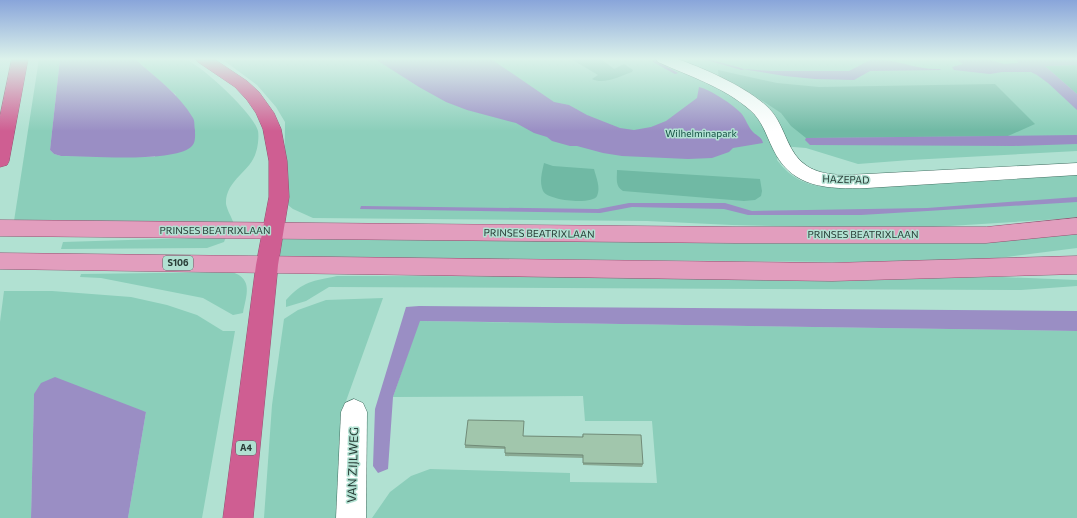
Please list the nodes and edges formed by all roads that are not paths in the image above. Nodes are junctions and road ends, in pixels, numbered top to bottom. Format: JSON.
{"nodes":[{"id":1,"x":15,"y":83,"type":"edge"},
{"id":2,"x":240,"y":83,"type":"edge"},
{"id":3,"x":718,"y":83,"type":"edge"},
{"id":4,"x":0,"y":161,"type":"edge"},
{"id":5,"x":1077,"y":169,"type":"edge"},
{"id":6,"x":1077,"y":226,"type":"edge"},
{"id":7,"x":0,"y":228,"type":"edge"},
{"id":8,"x":273,"y":230,"type":"junction"},
{"id":9,"x":0,"y":261,"type":"edge"},
{"id":10,"x":267,"y":265,"type":"junction"},
{"id":11,"x":1077,"y":265,"type":"edge"},
{"id":12,"x":354,"y":412,"type":"dead end"},
{"id":13,"x":238,"y":518,"type":"edge"},
{"id":14,"x":352,"y":518,"type":"edge"}],
"edges":[{"from":1,"to":4,"type":"highway"},
{"from":2,"to":8,"type":"highway","number":"A4"},
{"from":3,"to":5,"type":"street","name":"HAZEPAD"},
{"from":6,"to":8,"type":"main road","name":"PRINSES BEATRIXLAAN"},
{"from":7,"to":8,"type":"main road","name":"PRINSES BEATRIXLAAN"},
{"from":8,"to":10,"type":"highway","number":"A4"},
{"from":9,"to":10,"type":"main road","number":"S106"},
{"from":10,"to":11,"type":"main road"},
{"from":10,"to":13,"type":"highway","number":"A4"},
{"from":12,"to":14,"type":"street","name":"VAN ZIJLWEG"}]}
